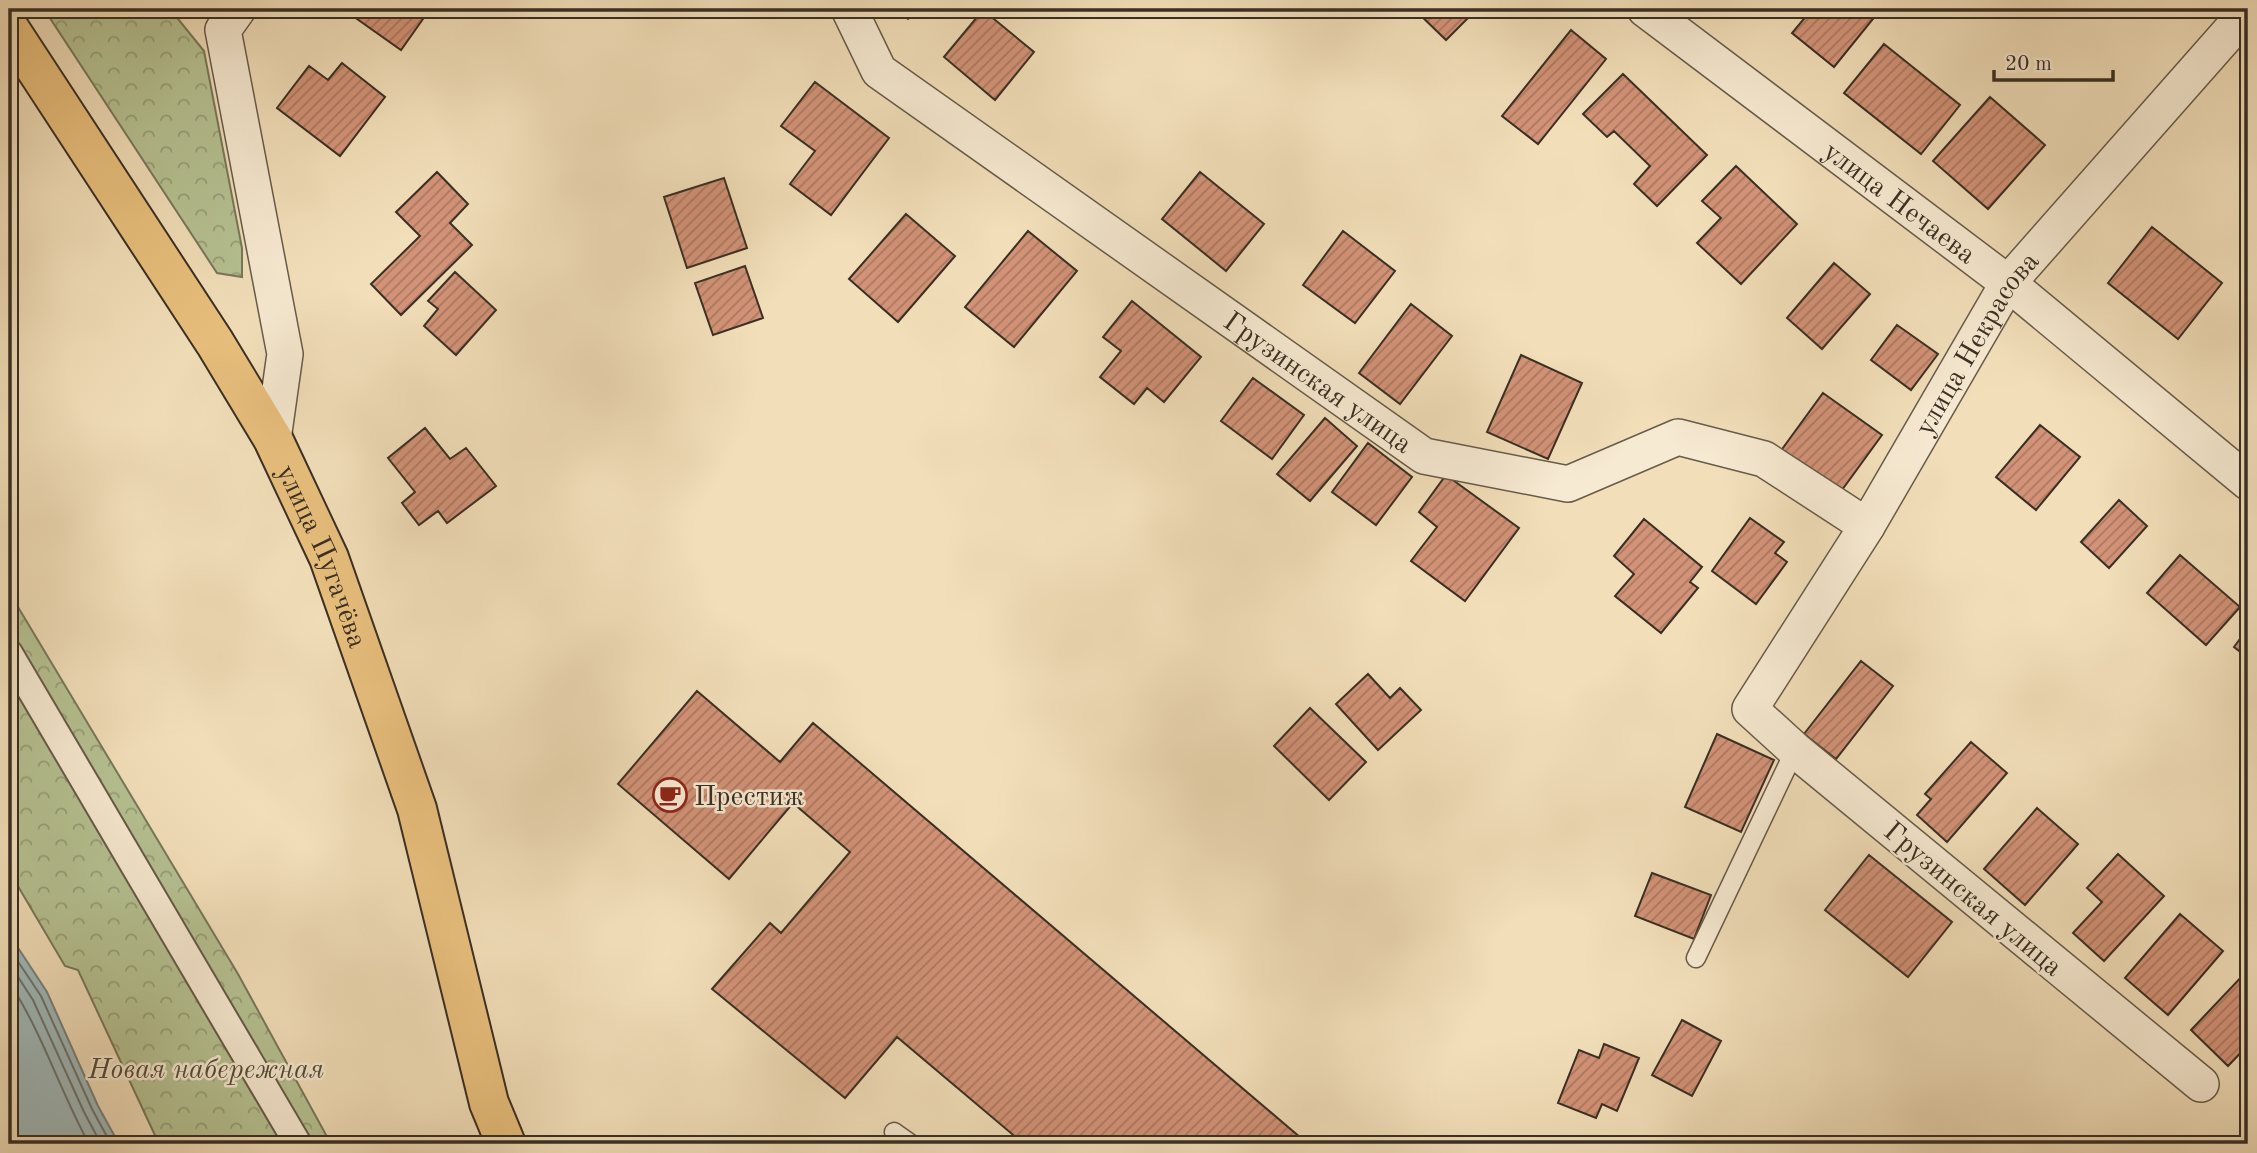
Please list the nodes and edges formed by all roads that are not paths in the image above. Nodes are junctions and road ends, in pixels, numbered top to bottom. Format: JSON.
{"nodes":[{"id":1,"x":238,"y":9,"type":"edge"},
{"id":2,"x":849,"y":9,"type":"edge"},
{"id":3,"x":1645,"y":9,"type":"edge"},
{"id":4,"x":2248,"y":11,"type":"edge"},
{"id":5,"x":9,"y":28,"type":"edge"},
{"id":6,"x":2008,"y":283,"type":"junction"},
{"id":7,"x":273,"y":439,"type":"junction"},
{"id":8,"x":2248,"y":482,"type":"edge"},
{"id":9,"x":1867,"y":526,"type":"junction"},
{"id":10,"x":9,"y":653,"type":"edge"},
{"id":11,"x":1750,"y":709,"type":"joint"},
{"id":12,"x":1796,"y":750,"type":"junction"},
{"id":13,"x":1696,"y":957,"type":"dead end"},
{"id":14,"x":2200,"y":1084,"type":"dead end"},
{"id":15,"x":894,"y":1132,"type":"dead end"},
{"id":16,"x":298,"y":1144,"type":"edge"},
{"id":17,"x":506,"y":1144,"type":"edge"},
{"id":18,"x":911,"y":1144,"type":"edge"}],
"edges":[{"from":1,"to":7,"type":"street"},
{"from":2,"to":9,"type":"street","name":"Грузинская улица"},
{"from":3,"to":6,"type":"street","name":"улица Нечаева"},
{"from":4,"to":6,"type":"street","name":"улица Некрасова"},
{"from":5,"to":7,"type":"main road","name":"улица Пугачёва"},
{"from":6,"to":8,"type":"street","name":"улица Нечаева"},
{"from":6,"to":9,"type":"street","name":"улица Некрасова"},
{"from":7,"to":17,"type":"main road","name":"улица Пугачёва"},
{"from":9,"to":11,"type":"street","name":"улица Некрасова"},
{"from":10,"to":16,"type":"street"},
{"from":11,"to":12,"type":"street","name":"Грузинская улица"},
{"from":12,"to":13,"type":"lane"},
{"from":12,"to":14,"type":"street","name":"Грузинская улица"},
{"from":15,"to":18,"type":"lane"}]}
